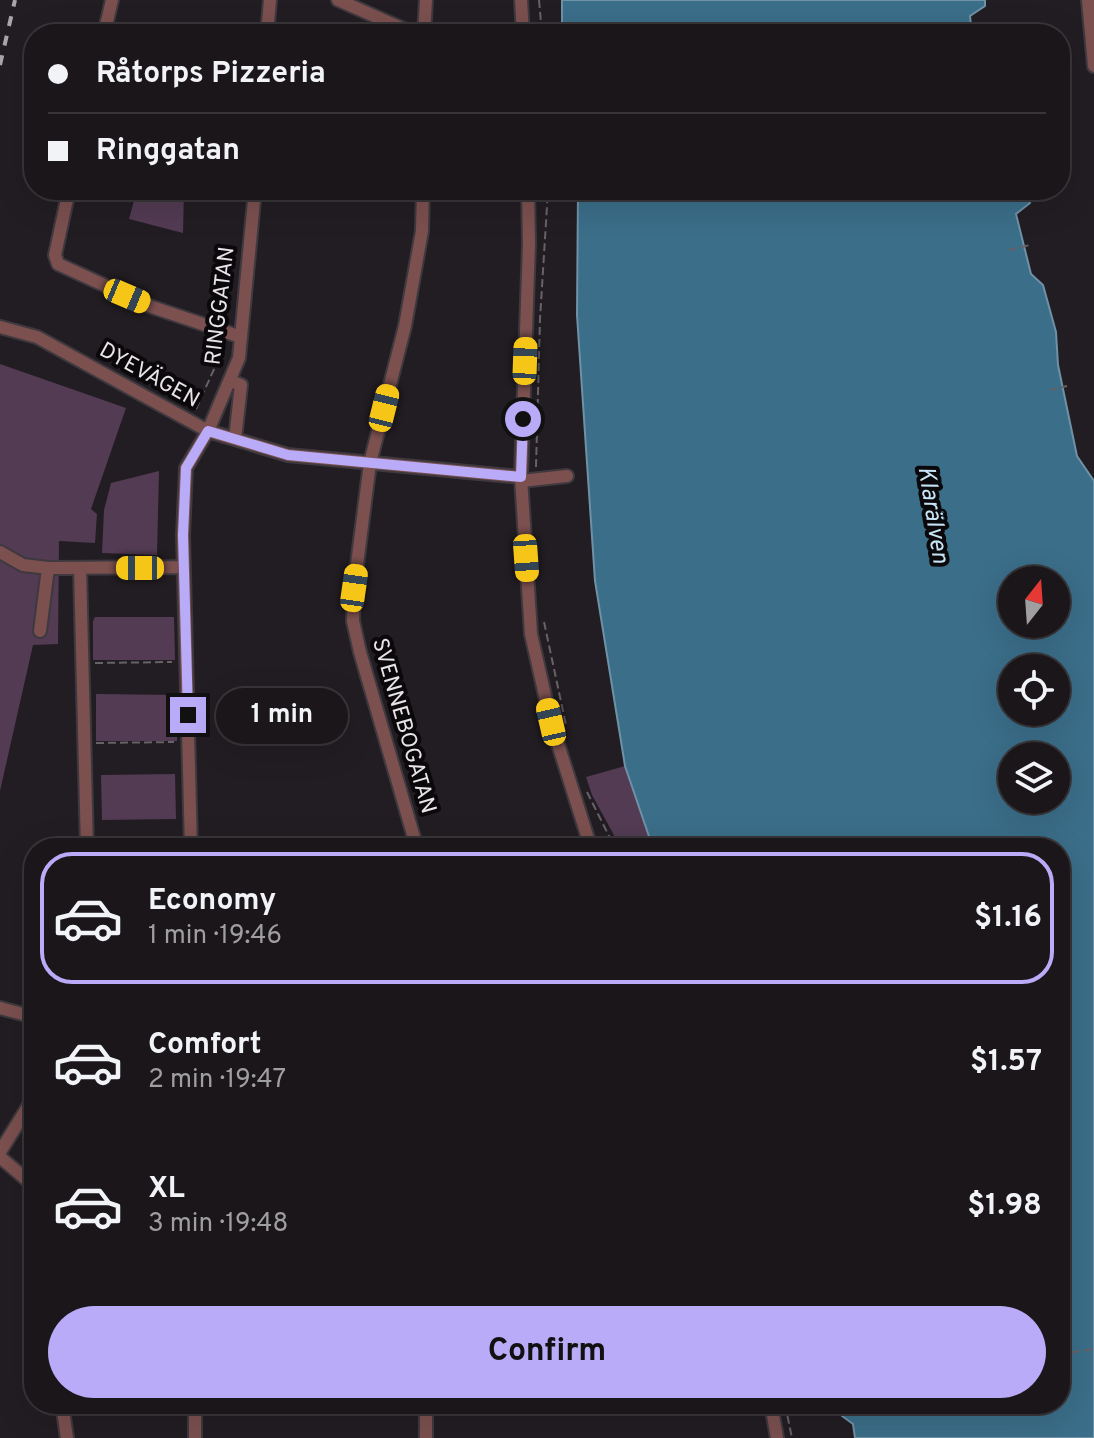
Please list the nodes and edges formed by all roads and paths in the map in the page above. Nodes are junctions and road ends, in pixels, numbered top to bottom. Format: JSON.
{"nodes":[{"id":1,"x":112,"y":0,"type":"edge"},
{"id":2,"x":270,"y":0,"type":"edge"},
{"id":3,"x":338,"y":0,"type":"edge"},
{"id":4,"x":426,"y":0,"type":"edge"},
{"id":5,"x":521,"y":0,"type":"edge"},
{"id":6,"x":539,"y":0,"type":"edge"},
{"id":7,"x":1088,"y":0,"type":"edge"},
{"id":8,"x":106,"y":24,"type":"edge"},
{"id":9,"x":268,"y":24,"type":"edge"},
{"id":10,"x":392,"y":24,"type":"edge"},
{"id":11,"x":425,"y":24,"type":"edge"},
{"id":12,"x":522,"y":24,"type":"edge"},
{"id":13,"x":541,"y":24,"type":"edge"},
{"id":14,"x":1094,"y":66,"type":"edge"},
{"id":15,"x":67,"y":200,"type":"edge"},
{"id":16,"x":254,"y":200,"type":"edge"},
{"id":17,"x":423,"y":200,"type":"edge"},
{"id":18,"x":528,"y":200,"type":"edge"},
{"id":19,"x":547,"y":200,"type":"edge"},
{"id":20,"x":1030,"y":245,"type":"dead end"},
{"id":21,"x":1009,"y":250,"type":"dead end"},
{"id":22,"x":0,"y":327,"type":"edge"},
{"id":23,"x":236,"y":335,"type":"junction"},
{"id":24,"x":231,"y":381,"type":"junction"},
{"id":25,"x":1067,"y":386,"type":"dead end"},
{"id":26,"x":1050,"y":390,"type":"dead end"},
{"id":27,"x":191,"y":421,"type":"junction"},
{"id":28,"x":208,"y":431,"type":"junction"},
{"id":29,"x":235,"y":439,"type":"junction"},
{"id":30,"x":370,"y":463,"type":"junction"},
{"id":31,"x":567,"y":476,"type":"dead end"},
{"id":32,"x":521,"y":479,"type":"junction"},
{"id":33,"x":535,"y":481,"type":"junction"},
{"id":34,"x":0,"y":552,"type":"edge"},
{"id":35,"x":184,"y":567,"type":"junction"},
{"id":36,"x":52,"y":568,"type":"junction"},
{"id":37,"x":80,"y":568,"type":"junction"},
{"id":38,"x":543,"y":611,"type":"dead end"},
{"id":39,"x":40,"y":631,"type":"dead end"},
{"id":40,"x":186,"y":661,"type":"junction"},
{"id":41,"x":82,"y":663,"type":"junction"},
{"id":42,"x":568,"y":735,"type":"dead end"},
{"id":43,"x":188,"y":742,"type":"junction"},
{"id":44,"x":83,"y":743,"type":"junction"},
{"id":45,"x":583,"y":782,"type":"dead end"},
{"id":46,"x":87,"y":838,"type":"edge"},
{"id":47,"x":191,"y":838,"type":"edge"},
{"id":48,"x":414,"y":838,"type":"edge"},
{"id":49,"x":588,"y":838,"type":"edge"},
{"id":50,"x":610,"y":838,"type":"edge"},
{"id":51,"x":0,"y":1008,"type":"edge"},
{"id":52,"x":24,"y":1014,"type":"edge"},
{"id":53,"x":24,"y":1114,"type":"edge"},
{"id":54,"x":0,"y":1154,"type":"edge"},
{"id":55,"x":24,"y":1177,"type":"edge"},
{"id":56,"x":1094,"y":1349,"type":"edge"},
{"id":57,"x":1070,"y":1353,"type":"edge"},
{"id":58,"x":63,"y":1414,"type":"edge"},
{"id":59,"x":195,"y":1414,"type":"edge"},
{"id":60,"x":426,"y":1414,"type":"edge"},
{"id":61,"x":773,"y":1414,"type":"edge"},
{"id":62,"x":787,"y":1414,"type":"edge"},
{"id":63,"x":67,"y":1438,"type":"edge"},
{"id":64,"x":195,"y":1438,"type":"edge"},
{"id":65,"x":426,"y":1438,"type":"edge"},
{"id":66,"x":777,"y":1438,"type":"edge"},
{"id":67,"x":792,"y":1438,"type":"edge"}],
"edges":[{"from":1,"to":8,"type":"street"},
{"from":2,"to":9,"type":"street"},
{"from":3,"to":10,"type":"street"},
{"from":4,"to":11,"type":"street"},
{"from":5,"to":12,"type":"street"},
{"from":6,"to":13,"type":"path"},
{"from":7,"to":14,"type":"street"},
{"from":15,"to":23,"type":"street"},
{"from":16,"to":23,"type":"street","name":"RINGGATAN"},
{"from":17,"to":30,"type":"street","name":"SVENNEBOGATAN"},
{"from":18,"to":32,"type":"street"},
{"from":19,"to":33,"type":"path"},
{"from":20,"to":21,"type":"path"},
{"from":22,"to":27,"type":"street","name":"DYEVÄGEN"},
{"from":23,"to":24,"type":"street","name":"RINGGATAN"},
{"from":23,"to":27,"type":"path"},
{"from":24,"to":28,"type":"street","name":"RINGGATAN"},
{"from":24,"to":29,"type":"street"},
{"from":25,"to":26,"type":"path"},
{"from":27,"to":28,"type":"street","name":"DYEVÄGEN"},
{"from":28,"to":29,"type":"street","name":"DYEVÄGEN"},
{"from":28,"to":35,"type":"street","name":"RINGGATAN"},
{"from":29,"to":30,"type":"street","name":"DYEVÄGEN"},
{"from":30,"to":32,"type":"street","name":"DYEVÄGEN"},
{"from":30,"to":48,"type":"street","name":"SVENNEBOGATAN"},
{"from":31,"to":33,"type":"street","name":"DYEVÄGEN"},
{"from":32,"to":33,"type":"street","name":"DYEVÄGEN"},
{"from":32,"to":49,"type":"street"},
{"from":34,"to":36,"type":"street"},
{"from":35,"to":37,"type":"street"},
{"from":35,"to":40,"type":"street","name":"RINGGATAN"},
{"from":36,"to":37,"type":"street"},
{"from":36,"to":39,"type":"street"},
{"from":37,"to":41,"type":"street"},
{"from":38,"to":42,"type":"path"},
{"from":40,"to":41,"type":"path"},
{"from":40,"to":43,"type":"street","name":"RINGGATAN"},
{"from":41,"to":44,"type":"street"},
{"from":43,"to":44,"type":"path"},
{"from":43,"to":47,"type":"street","name":"RINGGATAN"},
{"from":44,"to":46,"type":"street"},
{"from":45,"to":50,"type":"path"},
{"from":51,"to":52,"type":"street"},
{"from":53,"to":54,"type":"street"},
{"from":54,"to":55,"type":"street"},
{"from":56,"to":57,"type":"path"},
{"from":58,"to":63,"type":"street"},
{"from":59,"to":64,"type":"street"},
{"from":60,"to":65,"type":"street"},
{"from":61,"to":66,"type":"street"},
{"from":62,"to":67,"type":"path"}]}
